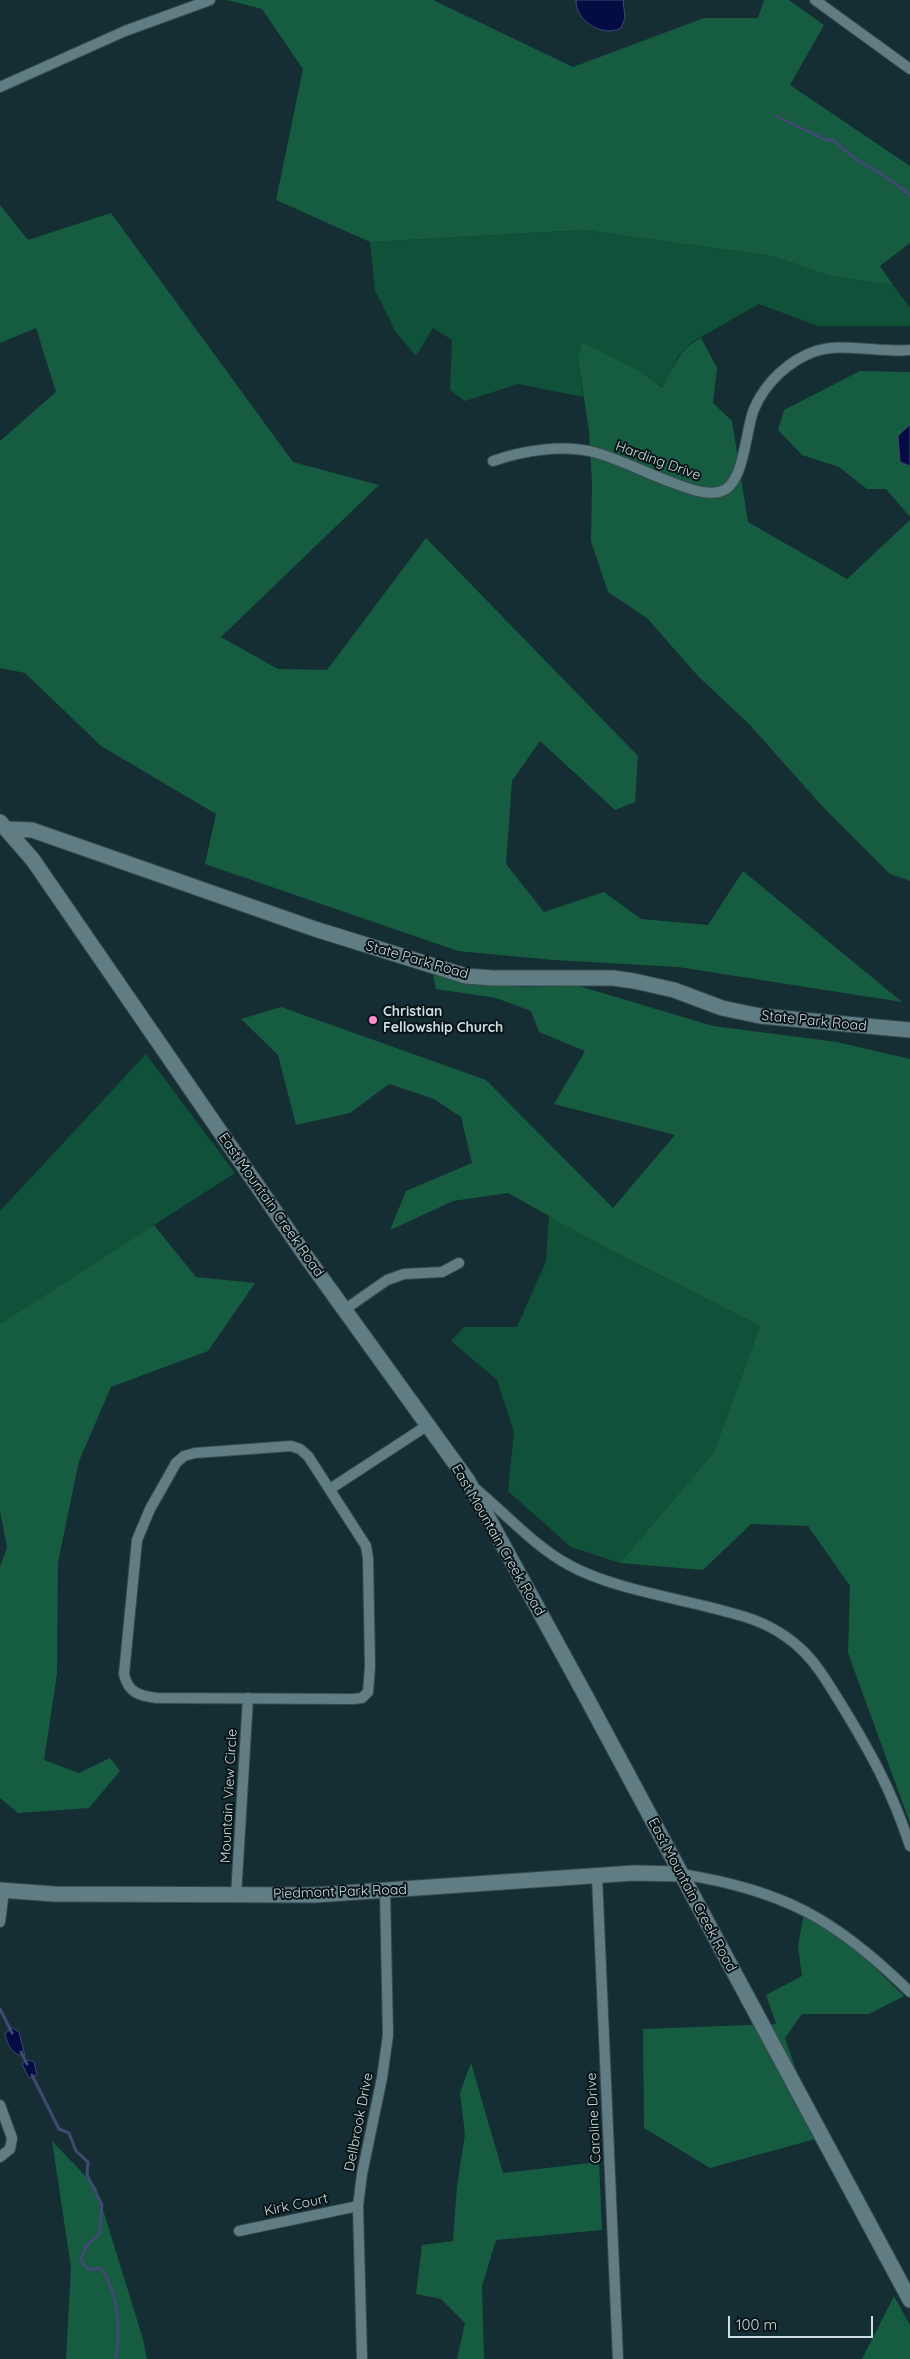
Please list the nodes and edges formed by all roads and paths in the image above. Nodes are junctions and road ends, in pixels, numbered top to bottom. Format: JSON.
{"nodes":[{"id":1,"x":210,"y":0,"type":"edge"},
{"id":2,"x":815,"y":0,"type":"edge"},
{"id":3,"x":910,"y":70,"type":"edge"},
{"id":4,"x":0,"y":87,"type":"edge"},
{"id":5,"x":910,"y":350,"type":"edge"},
{"id":6,"x":493,"y":462,"type":"dead end"},
{"id":7,"x":2,"y":828,"type":"edge"},
{"id":8,"x":910,"y":1030,"type":"edge"},
{"id":9,"x":459,"y":1263,"type":"dead end"},
{"id":10,"x":344,"y":1310,"type":"junction"},
{"id":11,"x":428,"y":1425,"type":"junction"},
{"id":12,"x":468,"y":1482,"type":"junction"},
{"id":13,"x":330,"y":1489,"type":"junction"},
{"id":14,"x":248,"y":1698,"type":"junction"},
{"id":15,"x":910,"y":1846,"type":"edge"},
{"id":16,"x":681,"y":1874,"type":"junction"},
{"id":17,"x":597,"y":1876,"type":"junction"},
{"id":18,"x":2,"y":1890,"type":"edge"},
{"id":19,"x":385,"y":1892,"type":"junction"},
{"id":20,"x":236,"y":1896,"type":"junction"},
{"id":21,"x":0,"y":1922,"type":"edge"},
{"id":22,"x":910,"y":1992,"type":"edge"},
{"id":23,"x":0,"y":2105,"type":"edge"},
{"id":24,"x":0,"y":2156,"type":"edge"},
{"id":25,"x":358,"y":2206,"type":"junction"},
{"id":26,"x":239,"y":2231,"type":"dead end"},
{"id":27,"x":910,"y":2300,"type":"edge"},
{"id":28,"x":362,"y":2359,"type":"edge"},
{"id":29,"x":618,"y":2359,"type":"edge"}],
"edges":[{"from":1,"to":4,"type":"street"},
{"from":2,"to":3,"type":"street"},
{"from":5,"to":6,"type":"street","name":"Harding Drive"},
{"from":7,"to":8,"type":"main road","name":"State Park Road"},
{"from":7,"to":10,"type":"main road","name":"East Mountain Creek Road"},
{"from":9,"to":10,"type":"street"},
{"from":10,"to":11,"type":"main road","name":"East Mountain Creek Road"},
{"from":11,"to":12,"type":"main road","name":"East Mountain Creek Road"},
{"from":11,"to":13,"type":"street"},
{"from":12,"to":15,"type":"street"},
{"from":12,"to":16,"type":"main road","name":"East Mountain Creek Road"},
{"from":13,"to":14,"type":"street"},
{"from":13,"to":14,"type":"street"},
{"from":14,"to":20,"type":"street","name":"Mountain View Circle"},
{"from":16,"to":17,"type":"main road","name":"Piedmont Park Road"},
{"from":16,"to":22,"type":"street"},
{"from":16,"to":27,"type":"main road","name":"East Mountain Creek Road"},
{"from":17,"to":19,"type":"main road","name":"Piedmont Park Road"},
{"from":17,"to":29,"type":"street","name":"Caroline Drive"},
{"from":18,"to":20,"type":"main road","name":"Piedmont Park Road"},
{"from":18,"to":21,"type":"street"},
{"from":19,"to":20,"type":"main road","name":"Piedmont Park Road"},
{"from":19,"to":25,"type":"street","name":"Dellbrook Drive"},
{"from":23,"to":24,"type":"street"},
{"from":25,"to":26,"type":"street","name":"Kirk Court"},
{"from":25,"to":28,"type":"street","name":"Dellbrook Drive"}]}
